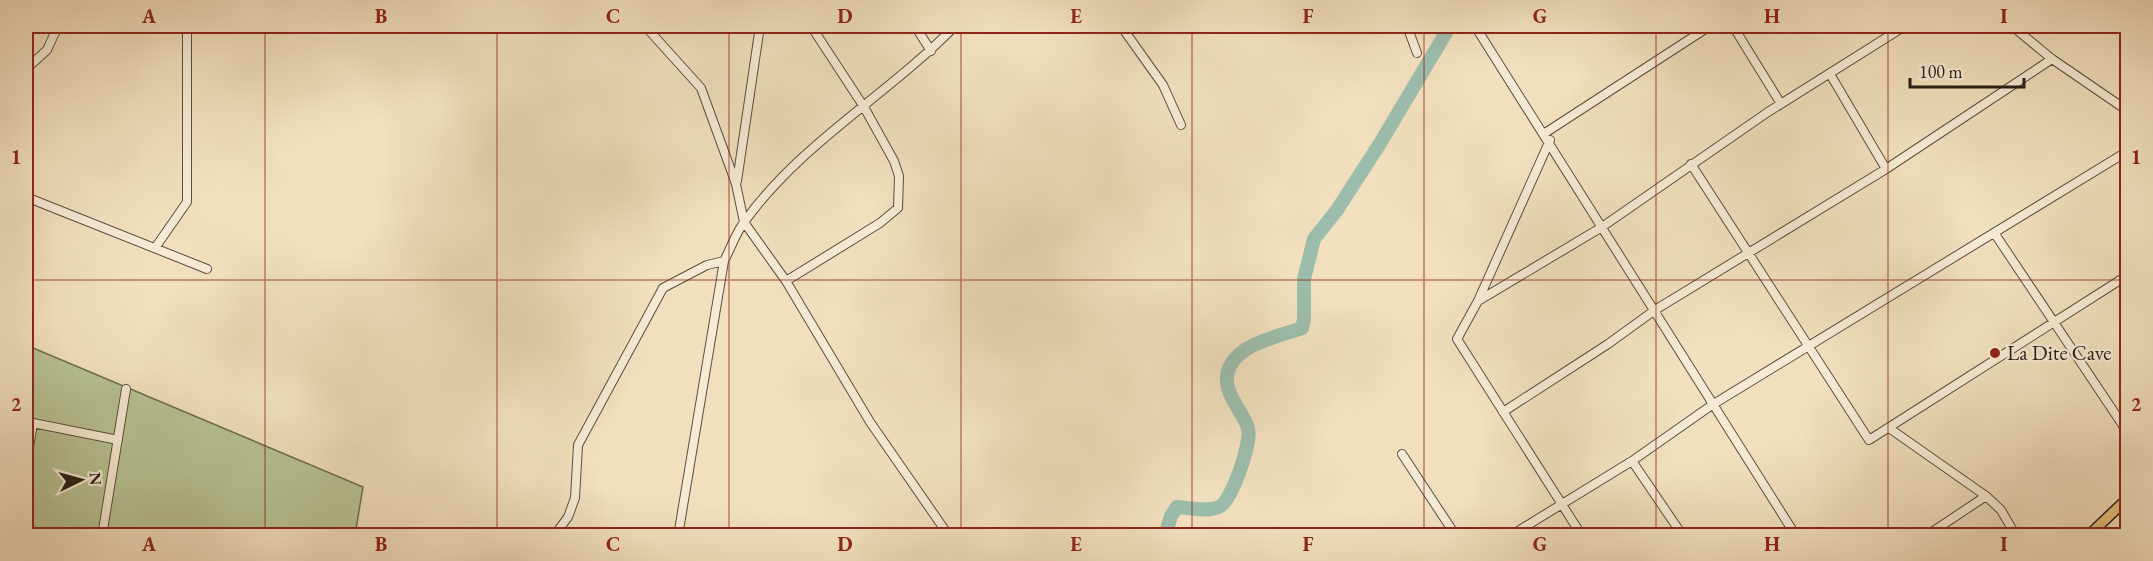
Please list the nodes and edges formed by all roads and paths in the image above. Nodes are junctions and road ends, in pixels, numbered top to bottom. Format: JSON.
{"nodes":[{"id":1,"x":58,"y":26,"type":"edge"},
{"id":2,"x":187,"y":26,"type":"edge"},
{"id":3,"x":645,"y":26,"type":"edge"},
{"id":4,"x":664,"y":26,"type":"edge"},
{"id":5,"x":760,"y":26,"type":"edge"},
{"id":6,"x":811,"y":26,"type":"edge"},
{"id":7,"x":915,"y":26,"type":"edge"},
{"id":8,"x":955,"y":26,"type":"edge"},
{"id":9,"x":1120,"y":26,"type":"edge"},
{"id":10,"x":1407,"y":26,"type":"edge"},
{"id":11,"x":1475,"y":26,"type":"edge"},
{"id":12,"x":1710,"y":26,"type":"edge"},
{"id":13,"x":1733,"y":26,"type":"edge"},
{"id":14,"x":1905,"y":26,"type":"edge"},
{"id":15,"x":2012,"y":26,"type":"edge"},
{"id":16,"x":653,"y":32,"type":"junction"},
{"id":17,"x":931,"y":51,"type":"junction"},
{"id":18,"x":1417,"y":53,"type":"dead end"},
{"id":19,"x":2052,"y":58,"type":"junction"},
{"id":20,"x":26,"y":69,"type":"edge"},
{"id":21,"x":1830,"y":74,"type":"junction"},
{"id":22,"x":1781,"y":104,"type":"junction"},
{"id":23,"x":864,"y":107,"type":"junction"},
{"id":24,"x":2127,"y":111,"type":"edge"},
{"id":25,"x":1181,"y":125,"type":"dead end"},
{"id":26,"x":1547,"y":137,"type":"junction"},
{"id":27,"x":2127,"y":151,"type":"edge"},
{"id":28,"x":1691,"y":164,"type":"junction"},
{"id":29,"x":1886,"y":169,"type":"junction"},
{"id":30,"x":736,"y":184,"type":"junction"},
{"id":31,"x":26,"y":197,"type":"edge"},
{"id":32,"x":744,"y":222,"type":"junction"},
{"id":33,"x":1602,"y":227,"type":"junction"},
{"id":34,"x":1995,"y":234,"type":"junction"},
{"id":35,"x":155,"y":248,"type":"junction"},
{"id":36,"x":1748,"y":253,"type":"junction"},
{"id":37,"x":724,"y":261,"type":"junction"},
{"id":38,"x":207,"y":268,"type":"dead end"},
{"id":39,"x":2127,"y":275,"type":"edge"},
{"id":40,"x":786,"y":281,"type":"junction"},
{"id":41,"x":1478,"y":301,"type":"junction"},
{"id":42,"x":1655,"y":310,"type":"junction"},
{"id":43,"x":2054,"y":322,"type":"junction"},
{"id":44,"x":1809,"y":346,"type":"junction"},
{"id":45,"x":126,"y":389,"type":"dead end"},
{"id":46,"x":1712,"y":405,"type":"junction"},
{"id":47,"x":1503,"y":412,"type":"junction"},
{"id":48,"x":1889,"y":428,"type":"junction"},
{"id":49,"x":2127,"y":433,"type":"edge"},
{"id":50,"x":118,"y":440,"type":"junction"},
{"id":51,"x":1402,"y":454,"type":"dead end"},
{"id":52,"x":1632,"y":461,"type":"junction"},
{"id":53,"x":26,"y":465,"type":"edge"},
{"id":54,"x":1986,"y":496,"type":"junction"},
{"id":55,"x":2127,"y":498,"type":"edge"},
{"id":56,"x":1562,"y":503,"type":"junction"},
{"id":57,"x":102,"y":536,"type":"edge"},
{"id":58,"x":554,"y":536,"type":"edge"},
{"id":59,"x":678,"y":536,"type":"edge"},
{"id":60,"x":949,"y":536,"type":"edge"},
{"id":61,"x":1456,"y":536,"type":"edge"},
{"id":62,"x":1510,"y":536,"type":"edge"},
{"id":63,"x":1582,"y":536,"type":"edge"},
{"id":64,"x":1683,"y":536,"type":"edge"},
{"id":65,"x":1796,"y":536,"type":"edge"},
{"id":66,"x":1926,"y":536,"type":"edge"},
{"id":67,"x":2016,"y":536,"type":"edge"},
{"id":68,"x":2088,"y":536,"type":"edge"}],
"edges":[{"from":1,"to":20,"type":"street"},
{"from":2,"to":35,"type":"street"},
{"from":3,"to":16,"type":"street"},
{"from":4,"to":16,"type":"street"},
{"from":5,"to":30,"type":"street"},
{"from":6,"to":23,"type":"street"},
{"from":7,"to":17,"type":"street"},
{"from":8,"to":17,"type":"street"},
{"from":9,"to":25,"type":"street"},
{"from":10,"to":18,"type":"street"},
{"from":11,"to":26,"type":"street"},
{"from":12,"to":26,"type":"street"},
{"from":13,"to":22,"type":"street"},
{"from":14,"to":21,"type":"street"},
{"from":15,"to":19,"type":"street"},
{"from":16,"to":30,"type":"street"},
{"from":17,"to":23,"type":"street"},
{"from":19,"to":24,"type":"street"},
{"from":19,"to":29,"type":"street"},
{"from":21,"to":22,"type":"street"},
{"from":21,"to":29,"type":"street"},
{"from":22,"to":28,"type":"street"},
{"from":23,"to":32,"type":"street"},
{"from":23,"to":40,"type":"street"},
{"from":26,"to":33,"type":"street"},
{"from":26,"to":41,"type":"street"},
{"from":27,"to":34,"type":"street"},
{"from":28,"to":33,"type":"street"},
{"from":28,"to":36,"type":"street"},
{"from":29,"to":36,"type":"street"},
{"from":30,"to":32,"type":"street"},
{"from":31,"to":35,"type":"street"},
{"from":32,"to":37,"type":"street"},
{"from":32,"to":40,"type":"street"},
{"from":33,"to":41,"type":"street"},
{"from":33,"to":42,"type":"street"},
{"from":34,"to":43,"type":"street"},
{"from":34,"to":44,"type":"street"},
{"from":35,"to":38,"type":"street"},
{"from":36,"to":42,"type":"street"},
{"from":36,"to":44,"type":"street"},
{"from":37,"to":58,"type":"street"},
{"from":37,"to":59,"type":"street"},
{"from":39,"to":43,"type":"street"},
{"from":40,"to":60,"type":"street"},
{"from":41,"to":47,"type":"street"},
{"from":42,"to":46,"type":"street"},
{"from":42,"to":47,"type":"street"},
{"from":43,"to":48,"type":"street"},
{"from":43,"to":49,"type":"street"},
{"from":44,"to":46,"type":"street"},
{"from":44,"to":48,"type":"street"},
{"from":45,"to":50,"type":"street"},
{"from":46,"to":52,"type":"street"},
{"from":46,"to":65,"type":"street"},
{"from":47,"to":56,"type":"street"},
{"from":48,"to":54,"type":"street"},
{"from":50,"to":53,"type":"street"},
{"from":50,"to":57,"type":"street"},
{"from":51,"to":61,"type":"street"},
{"from":52,"to":56,"type":"street"},
{"from":52,"to":64,"type":"street"},
{"from":54,"to":66,"type":"street"},
{"from":54,"to":67,"type":"street"},
{"from":55,"to":68,"type":"main road"},
{"from":56,"to":62,"type":"street"},
{"from":56,"to":63,"type":"street"}]}
